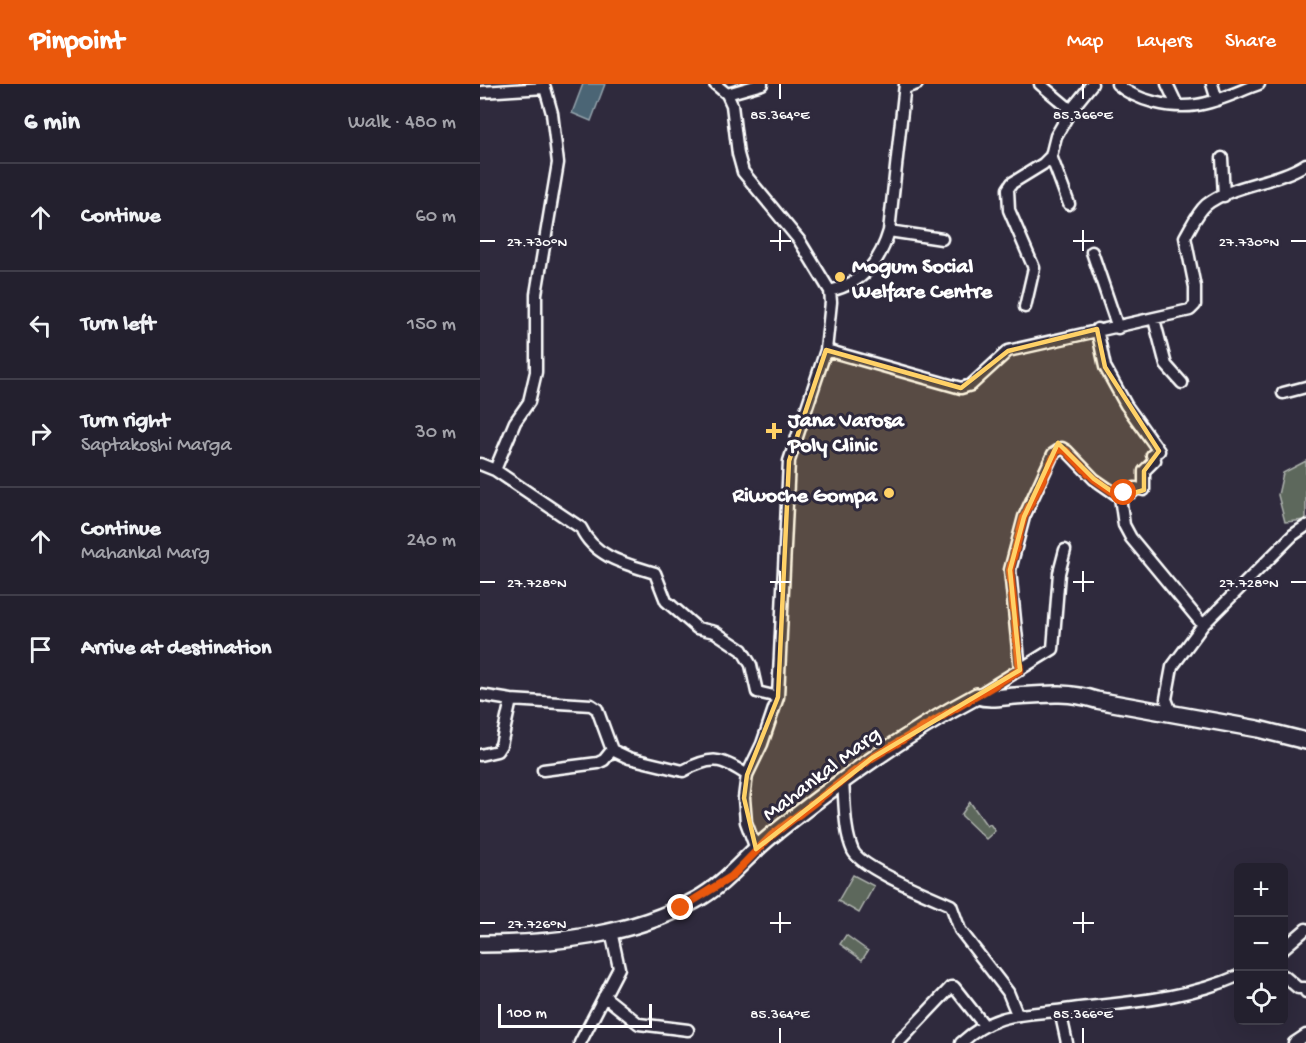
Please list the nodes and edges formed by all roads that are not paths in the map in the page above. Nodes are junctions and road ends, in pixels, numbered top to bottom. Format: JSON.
{"nodes":[{"id":1,"x":715,"y":84,"type":"edge"},
{"id":2,"x":762,"y":84,"type":"edge"},
{"id":3,"x":916,"y":84,"type":"edge"},
{"id":4,"x":1040,"y":84,"type":"edge"},
{"id":5,"x":1092,"y":84,"type":"edge"},
{"id":6,"x":1117,"y":84,"type":"edge"},
{"id":7,"x":1167,"y":84,"type":"edge"},
{"id":8,"x":1212,"y":84,"type":"edge"},
{"id":9,"x":1253,"y":85,"type":"edge"},
{"id":10,"x":515,"y":86,"type":"edge"},
{"id":11,"x":546,"y":86,"type":"edge"},
{"id":12,"x":905,"y":86,"type":"edge"},
{"id":13,"x":481,"y":92,"type":"edge"},
{"id":14,"x":727,"y":94,"type":"junction"},
{"id":15,"x":1216,"y":100,"type":"junction"},
{"id":16,"x":1177,"y":105,"type":"junction"},
{"id":17,"x":1071,"y":110,"type":"junction"},
{"id":18,"x":1051,"y":156,"type":"junction"},
{"id":19,"x":1222,"y":158,"type":"dead end"},
{"id":20,"x":1306,"y":164,"type":"edge"},
{"id":21,"x":1224,"y":196,"type":"junction"},
{"id":22,"x":1069,"y":204,"type":"dead end"},
{"id":23,"x":889,"y":231,"type":"junction"},
{"id":24,"x":942,"y":239,"type":"dead end"},
{"id":25,"x":1092,"y":252,"type":"dead end"},
{"id":26,"x":830,"y":291,"type":"junction"},
{"id":27,"x":1025,"y":307,"type":"dead end"},
{"id":28,"x":1154,"y":318,"type":"junction"},
{"id":29,"x":1118,"y":328,"type":"junction"},
{"id":30,"x":1098,"y":329,"type":"junction"},
{"id":31,"x":826,"y":350,"type":"junction"},
{"id":32,"x":1182,"y":383,"type":"dead end"},
{"id":33,"x":1306,"y":387,"type":"edge"},
{"id":34,"x":1283,"y":393,"type":"dead end"},
{"id":35,"x":480,"y":464,"type":"edge"},
{"id":36,"x":495,"y":470,"type":"junction"},
{"id":37,"x":1120,"y":497,"type":"junction"},
{"id":38,"x":1306,"y":526,"type":"edge"},
{"id":39,"x":1065,"y":550,"type":"dead end"},
{"id":40,"x":1203,"y":626,"type":"junction"},
{"id":41,"x":1020,"y":670,"type":"junction"},
{"id":42,"x":480,"y":695,"type":"edge"},
{"id":43,"x":977,"y":696,"type":"junction"},
{"id":44,"x":778,"y":697,"type":"junction"},
{"id":45,"x":511,"y":700,"type":"junction"},
{"id":46,"x":1171,"y":712,"type":"junction"},
{"id":47,"x":1306,"y":741,"type":"edge"},
{"id":48,"x":612,"y":750,"type":"junction"},
{"id":49,"x":480,"y":755,"type":"edge"},
{"id":50,"x":543,"y":770,"type":"dead end"},
{"id":51,"x":747,"y":775,"type":"junction"},
{"id":52,"x":843,"y":782,"type":"junction"},
{"id":53,"x":756,"y":849,"type":"junction"},
{"id":54,"x":1306,"y":929,"type":"edge"},
{"id":55,"x":611,"y":931,"type":"junction"},
{"id":56,"x":480,"y":944,"type":"edge"},
{"id":57,"x":1288,"y":945,"type":"edge"},
{"id":58,"x":1234,"y":977,"type":"edge"},
{"id":59,"x":1288,"y":979,"type":"edge"},
{"id":60,"x":1306,"y":989,"type":"edge"},
{"id":61,"x":604,"y":996,"type":"junction"},
{"id":62,"x":1060,"y":1011,"type":"junction"},
{"id":63,"x":1017,"y":1014,"type":"junction"},
{"id":64,"x":984,"y":1025,"type":"junction"},
{"id":65,"x":688,"y":1030,"type":"dead end"},
{"id":66,"x":1306,"y":1035,"type":"edge"},
{"id":67,"x":580,"y":1043,"type":"edge"},
{"id":68,"x":898,"y":1043,"type":"edge"},
{"id":69,"x":961,"y":1043,"type":"edge"},
{"id":70,"x":1067,"y":1043,"type":"edge"},
{"id":71,"x":1294,"y":1043,"type":"edge"}],
"edges":[{"from":1,"to":14,"type":"street"},
{"from":2,"to":14,"type":"street"},
{"from":3,"to":12,"type":"street"},
{"from":4,"to":17,"type":"street"},
{"from":5,"to":17,"type":"street"},
{"from":6,"to":16,"type":"street"},
{"from":7,"to":16,"type":"street"},
{"from":8,"to":15,"type":"street"},
{"from":9,"to":15,"type":"street"},
{"from":10,"to":11,"type":"street"},
{"from":10,"to":13,"type":"street"},
{"from":11,"to":36,"type":"street"},
{"from":12,"to":23,"type":"street"},
{"from":14,"to":26,"type":"street"},
{"from":15,"to":16,"type":"street"},
{"from":17,"to":18,"type":"street"},
{"from":18,"to":22,"type":"street"},
{"from":18,"to":27,"type":"street"},
{"from":19,"to":21,"type":"street"},
{"from":20,"to":21,"type":"street"},
{"from":21,"to":28,"type":"street"},
{"from":23,"to":24,"type":"street"},
{"from":23,"to":26,"type":"street"},
{"from":25,"to":29,"type":"street"},
{"from":26,"to":31,"type":"street"},
{"from":28,"to":29,"type":"street"},
{"from":28,"to":32,"type":"street"},
{"from":29,"to":30,"type":"street"},
{"from":30,"to":31,"type":"street"},
{"from":30,"to":37,"type":"street"},
{"from":31,"to":44,"type":"street"},
{"from":33,"to":34,"type":"street"},
{"from":35,"to":36,"type":"street"},
{"from":36,"to":44,"type":"street"},
{"from":37,"to":40,"type":"street"},
{"from":37,"to":41,"type":"street"},
{"from":38,"to":40,"type":"street"},
{"from":39,"to":41,"type":"street"},
{"from":40,"to":46,"type":"street"},
{"from":41,"to":43,"type":"street"},
{"from":42,"to":45,"type":"street"},
{"from":43,"to":46,"type":"main road"},
{"from":43,"to":52,"type":"main road","name":"Mahankal Marg"},
{"from":44,"to":51,"type":"street"},
{"from":45,"to":48,"type":"street"},
{"from":45,"to":49,"type":"street"},
{"from":46,"to":47,"type":"main road"},
{"from":48,"to":50,"type":"street"},
{"from":48,"to":51,"type":"street"},
{"from":51,"to":53,"type":"street"},
{"from":52,"to":53,"type":"main road","name":"Mahankal Marg"},
{"from":52,"to":63,"type":"street"},
{"from":53,"to":55,"type":"main road","name":"Mahankal Marg"},
{"from":54,"to":57,"type":"street"},
{"from":55,"to":56,"type":"main road","name":"Mahankal Marg"},
{"from":55,"to":61,"type":"street"},
{"from":58,"to":62,"type":"street"},
{"from":59,"to":60,"type":"street"},
{"from":61,"to":65,"type":"street"},
{"from":61,"to":67,"type":"street"},
{"from":62,"to":63,"type":"street"},
{"from":62,"to":70,"type":"street"},
{"from":63,"to":64,"type":"street"},
{"from":64,"to":68,"type":"street"},
{"from":64,"to":69,"type":"street"},
{"from":66,"to":71,"type":"street"}]}
